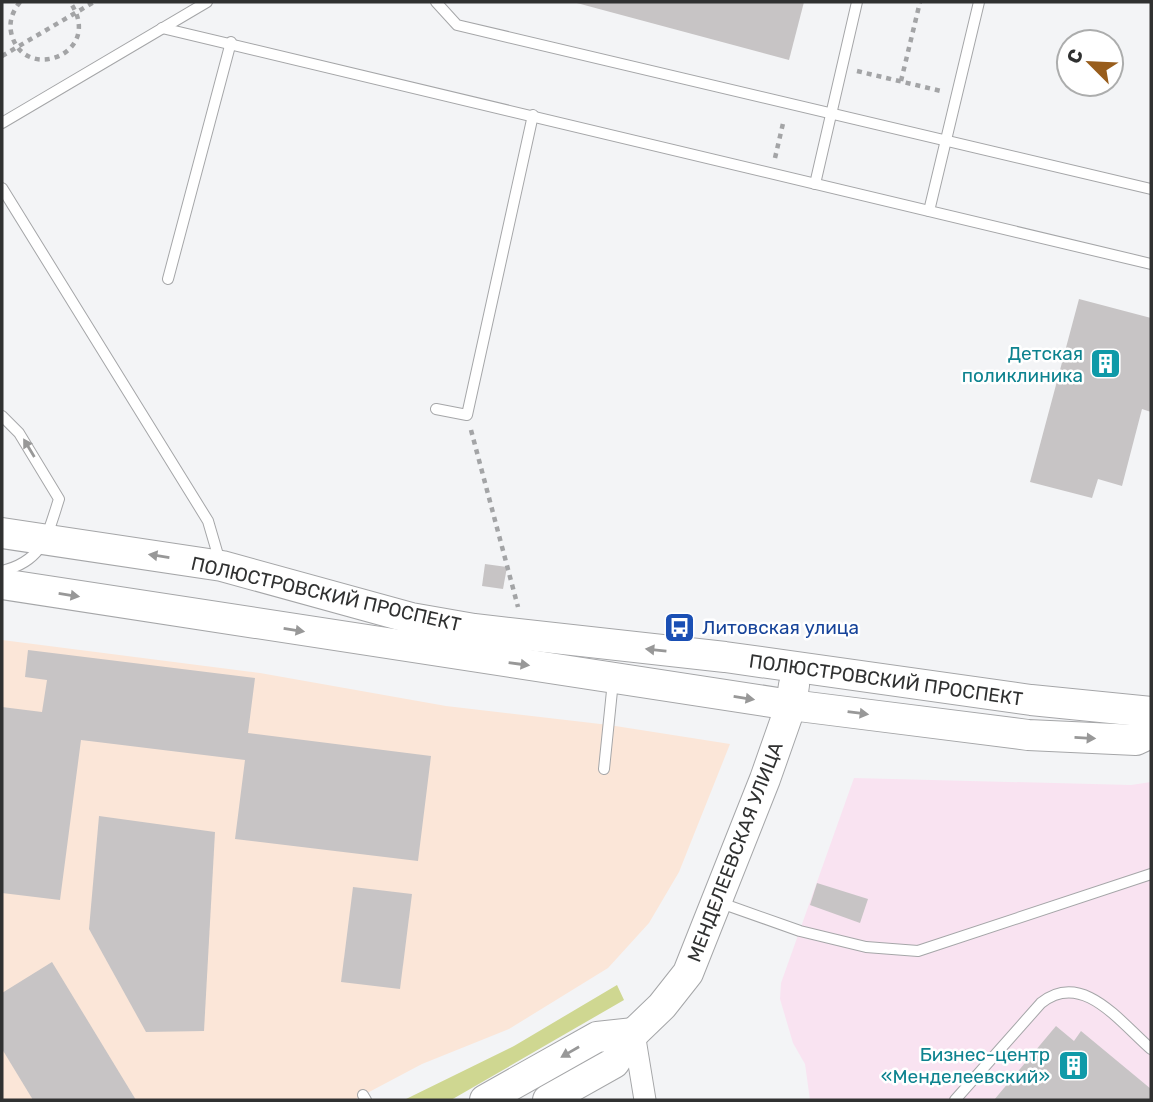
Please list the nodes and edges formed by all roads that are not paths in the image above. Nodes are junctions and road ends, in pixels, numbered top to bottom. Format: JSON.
{"nodes":[{"id":1,"x":207,"y":2,"type":"edge"},
{"id":2,"x":436,"y":2,"type":"edge"},
{"id":3,"x":857,"y":2,"type":"edge"},
{"id":4,"x":979,"y":2,"type":"edge"},
{"id":5,"x":162,"y":28,"type":"junction"},
{"id":6,"x":231,"y":42,"type":"junction"},
{"id":7,"x":832,"y":114,"type":"junction"},
{"id":8,"x":533,"y":115,"type":"junction"},
{"id":9,"x":2,"y":123,"type":"edge"},
{"id":10,"x":946,"y":141,"type":"junction"},
{"id":11,"x":815,"y":184,"type":"junction"},
{"id":12,"x":2,"y":188,"type":"edge"},
{"id":13,"x":1151,"y":190,"type":"edge"},
{"id":14,"x":929,"y":211,"type":"junction"},
{"id":15,"x":1151,"y":264,"type":"edge"},
{"id":16,"x":168,"y":279,"type":"dead end"},
{"id":17,"x":436,"y":410,"type":"dead end"},
{"id":18,"x":2,"y":415,"type":"edge"},
{"id":19,"x":2,"y":533,"type":"edge"},
{"id":20,"x":46,"y":538,"type":"junction"},
{"id":21,"x":222,"y":566,"type":"junction"},
{"id":22,"x":2,"y":571,"type":"edge"},
{"id":23,"x":2,"y":584,"type":"edge"},
{"id":24,"x":797,"y":668,"type":"junction"},
{"id":25,"x":613,"y":678,"type":"junction"},
{"id":26,"x":791,"y":705,"type":"junction"},
{"id":27,"x":1151,"y":712,"type":"edge"},
{"id":28,"x":1151,"y":733,"type":"edge"},
{"id":29,"x":604,"y":769,"type":"dead end"},
{"id":30,"x":1151,"y":874,"type":"edge"},
{"id":31,"x":718,"y":902,"type":"junction"},
{"id":32,"x":634,"y":1033,"type":"junction"},
{"id":33,"x":1151,"y":1049,"type":"edge"},
{"id":34,"x":485,"y":1100,"type":"edge"},
{"id":35,"x":548,"y":1100,"type":"edge"},
{"id":36,"x":645,"y":1100,"type":"edge"},
{"id":37,"x":956,"y":1100,"type":"edge"}],
"edges":[{"from":1,"to":5,"type":"lane"},
{"from":2,"to":7,"type":"lane"},
{"from":3,"to":7,"type":"lane"},
{"from":4,"to":10,"type":"lane"},
{"from":5,"to":6,"type":"lane"},
{"from":5,"to":9,"type":"lane"},
{"from":6,"to":8,"type":"lane"},
{"from":6,"to":16,"type":"lane"},
{"from":7,"to":10,"type":"lane"},
{"from":7,"to":11,"type":"lane"},
{"from":8,"to":11,"type":"lane"},
{"from":8,"to":17,"type":"lane"},
{"from":10,"to":13,"type":"lane"},
{"from":10,"to":14,"type":"lane"},
{"from":11,"to":14,"type":"lane"},
{"from":12,"to":21,"type":"lane"},
{"from":14,"to":15,"type":"lane"},
{"from":20,"to":18,"type":"lane","one_way":true},
{"from":19,"to":20,"type":"main road","name":"ПОЛЮСТРОВСКИЙ ПРОСПЕКТ"},
{"from":21,"to":20,"type":"main road","name":"ПОЛЮСТРОВСКИЙ ПРОСПЕКТ","one_way":true},
{"from":20,"to":22,"type":"lane"},
{"from":24,"to":21,"type":"main road","name":"ПОЛЮСТРОВСКИЙ ПРОСПЕКТ","one_way":true},
{"from":23,"to":25,"type":"main road","name":"ПОЛЮСТРОВСКИЙ ПРОСПЕКТ","one_way":true},
{"from":24,"to":26,"type":"main road","name":"МЕНДЕЛЕЕВСКАЯ УЛИЦА"},
{"from":24,"to":27,"type":"main road","name":"ПОЛЮСТРОВСКИЙ ПРОСПЕКТ"},
{"from":25,"to":26,"type":"main road","name":"ПОЛЮСТРОВСКИЙ ПРОСПЕКТ","one_way":true},
{"from":25,"to":29,"type":"lane"},
{"from":26,"to":28,"type":"main road","name":"ПОЛЮСТРОВСКИЙ ПРОСПЕКТ","one_way":true},
{"from":26,"to":31,"type":"main road","name":"МЕНДЕЛЕЕВСКАЯ УЛИЦА"},
{"from":30,"to":31,"type":"lane"},
{"from":31,"to":32,"type":"main road","name":"МЕНДЕЛЕЕВСКАЯ УЛИЦА"},
{"from":32,"to":34,"type":"main road","one_way":true},
{"from":32,"to":35,"type":"main road"},
{"from":32,"to":36,"type":"street"},
{"from":33,"to":37,"type":"lane"}]}
